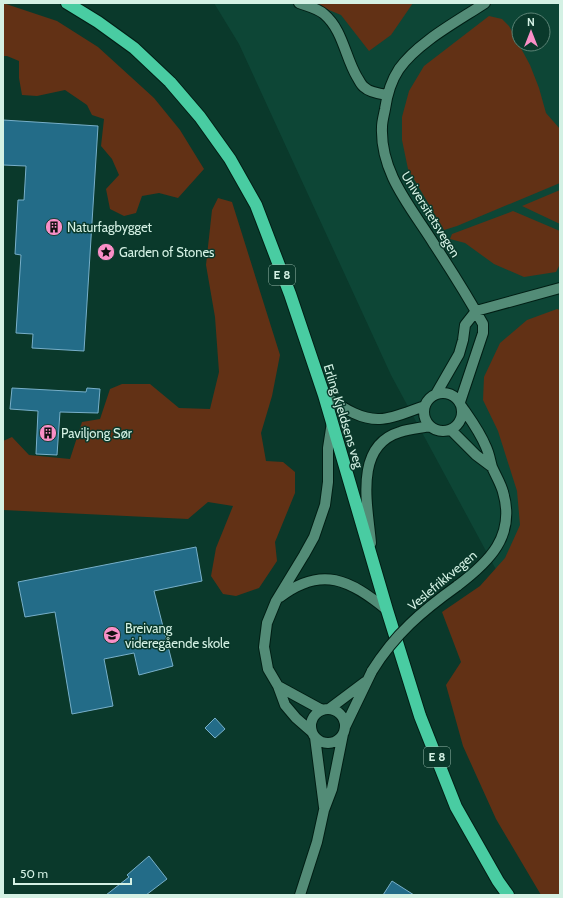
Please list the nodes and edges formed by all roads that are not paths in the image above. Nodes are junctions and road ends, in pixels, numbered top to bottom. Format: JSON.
{"nodes":[{"id":1,"x":67,"y":3,"type":"edge"},
{"id":2,"x":299,"y":3,"type":"edge"},
{"id":3,"x":485,"y":3,"type":"edge"},
{"id":4,"x":387,"y":95,"type":"junction"},
{"id":5,"x":560,"y":288,"type":"edge"},
{"id":6,"x":476,"y":311,"type":"junction"},
{"id":7,"x":436,"y":394,"type":"junction"},
{"id":8,"x":324,"y":395,"type":"junction"},
{"id":9,"x":461,"y":405,"type":"junction"},
{"id":10,"x":425,"y":406,"type":"junction"},
{"id":11,"x":332,"y":420,"type":"junction"},
{"id":12,"x":430,"y":426,"type":"junction"},
{"id":13,"x":451,"y":430,"type":"junction"},
{"id":14,"x":492,"y":467,"type":"junction"},
{"id":15,"x":373,"y":559,"type":"junction"},
{"id":16,"x":276,"y":601,"type":"junction"},
{"id":17,"x":387,"y":610,"type":"junction"},
{"id":18,"x":369,"y":676,"type":"junction"},
{"id":19,"x":278,"y":686,"type":"junction"},
{"id":20,"x":326,"y":710,"type":"junction"},
{"id":21,"x":344,"y":731,"type":"junction"},
{"id":22,"x":314,"y":735,"type":"junction"},
{"id":23,"x":324,"y":810,"type":"junction"},
{"id":24,"x":300,"y":895,"type":"edge"},
{"id":25,"x":508,"y":895,"type":"edge"}],
"edges":[{"from":1,"to":8,"type":"highway","name":"Erling Kjeldsens veg","number":"E 8"},
{"from":2,"to":4,"type":"street"},
{"from":3,"to":4,"type":"street","name":"Universitetsvegen"},
{"from":4,"to":6,"type":"street","name":"Universitetsvegen"},
{"from":5,"to":6,"type":"street"},
{"from":6,"to":7,"type":"street"},
{"from":6,"to":9,"type":"street","name":"Universitetsvegen"},
{"from":7,"to":9,"type":"street"},
{"from":7,"to":10,"type":"street"},
{"from":8,"to":10,"type":"street"},
{"from":8,"to":11,"type":"highway","name":"Erling Kjeldsens veg","number":"E 8"},
{"from":9,"to":13,"type":"street"},
{"from":9,"to":14,"type":"street","name":"Veslefrikkvegen"},
{"from":10,"to":12,"type":"street"},
{"from":11,"to":15,"type":"highway","name":"Erling Kjeldsens veg","number":"E 8"},
{"from":11,"to":16,"type":"street"},
{"from":12,"to":13,"type":"street"},
{"from":12,"to":15,"type":"street"},
{"from":13,"to":14,"type":"street","name":"Veslefrikkvegen"},
{"from":14,"to":18,"type":"street","name":"Veslefrikkvegen","bridge":true},
{"from":15,"to":17,"type":"highway","name":"Erling Kjeldsens veg","number":"E 8"},
{"from":16,"to":17,"type":"street"},
{"from":16,"to":19,"type":"street"},
{"from":17,"to":25,"type":"highway","name":"Erling Kjeldsens veg","number":"E 8"},
{"from":18,"to":20,"type":"street","name":"Veslefrikkvegen"},
{"from":18,"to":21,"type":"street","name":"Veslefrikkvegen"},
{"from":19,"to":20,"type":"street"},
{"from":19,"to":22,"type":"street"},
{"from":20,"to":21,"type":"street"},
{"from":20,"to":22,"type":"street"},
{"from":21,"to":22,"type":"street"},
{"from":21,"to":23,"type":"street","name":"Veslefrikkvegen"},
{"from":22,"to":23,"type":"street","name":"Veslefrikkvegen"},
{"from":23,"to":24,"type":"street","name":"Veslefrikkvegen"}]}
